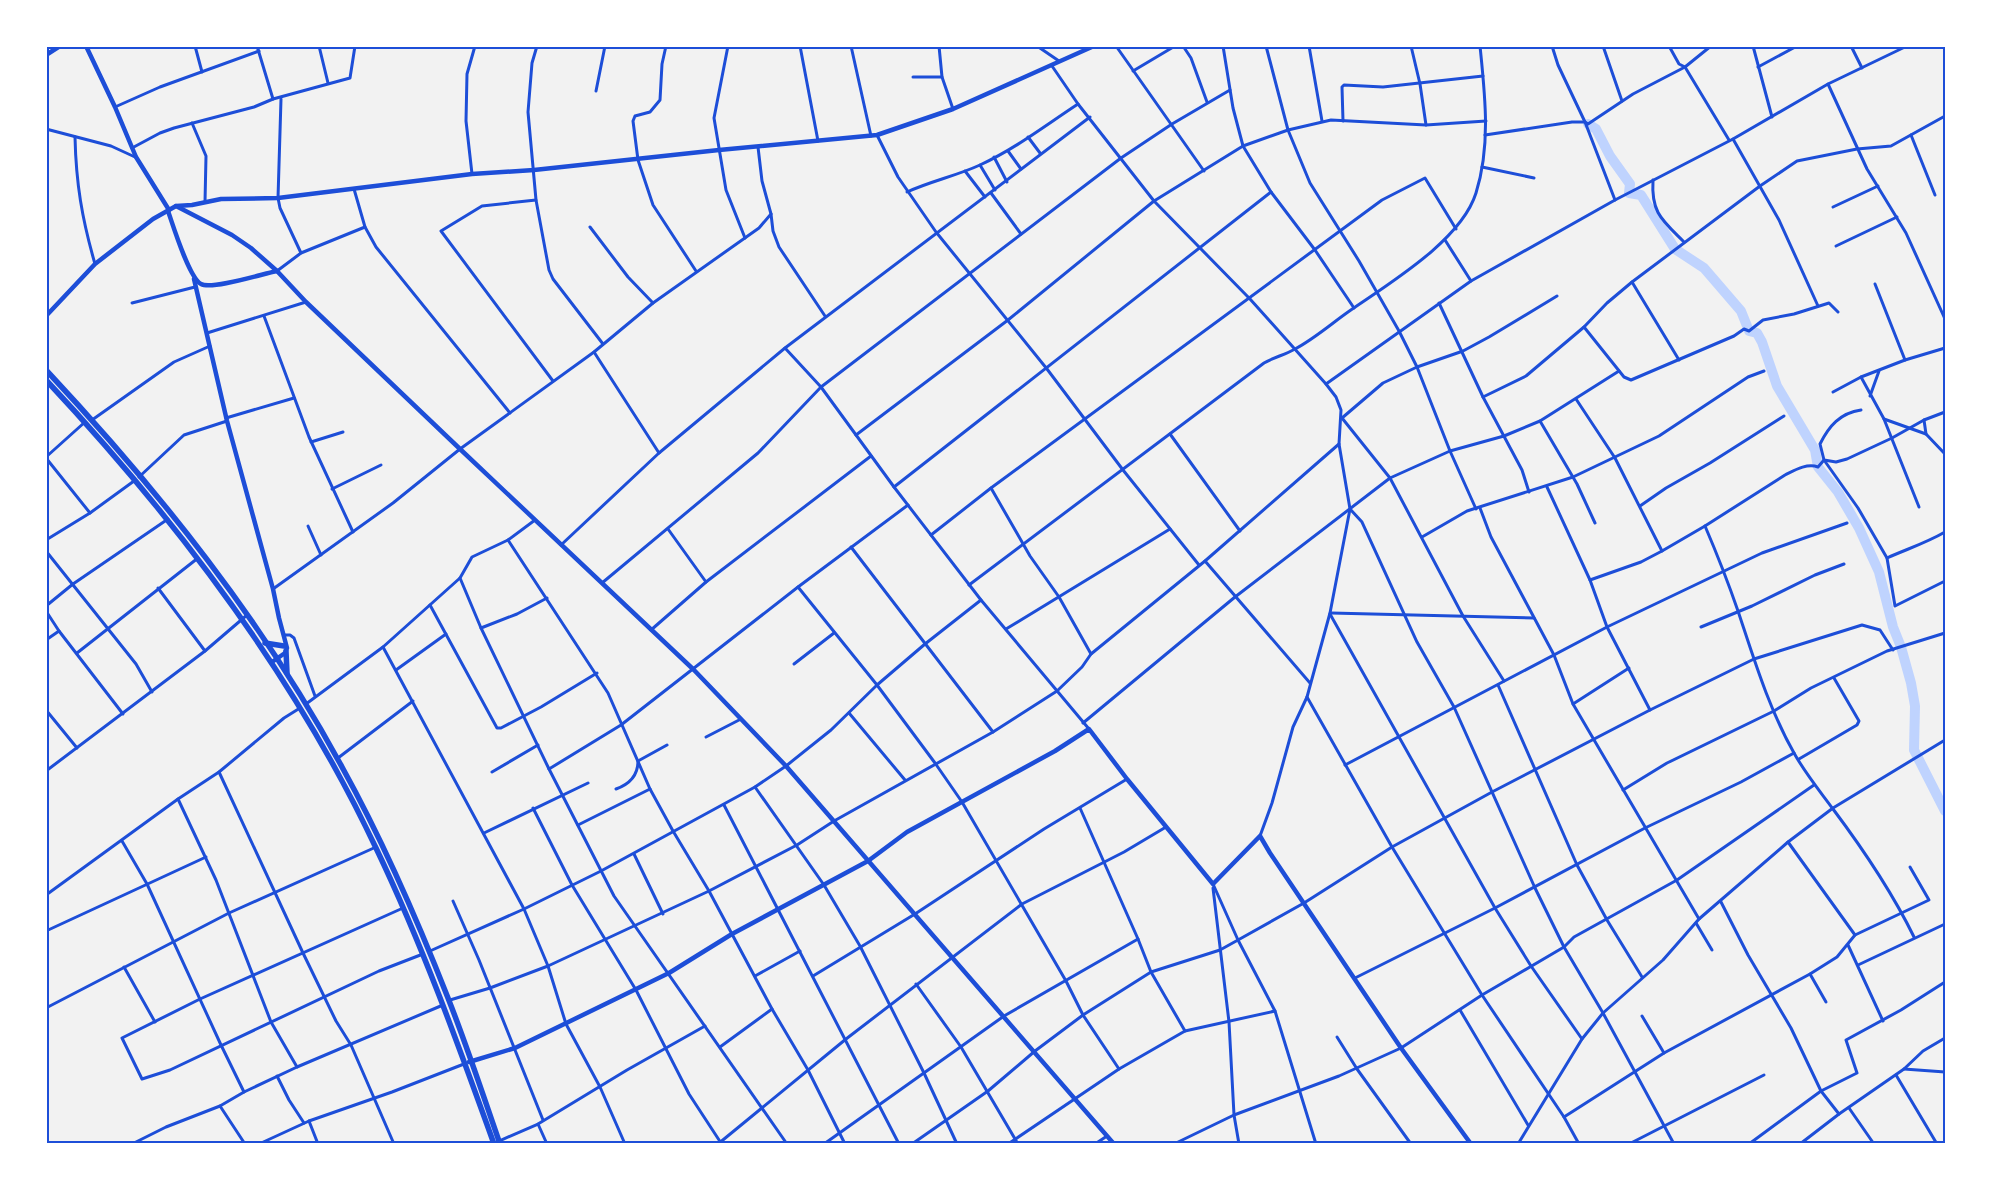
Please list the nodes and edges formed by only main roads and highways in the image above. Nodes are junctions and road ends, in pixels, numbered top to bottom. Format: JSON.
{"nodes":[{"id":1,"x":46,"y":370,"type":"edge"},
{"id":2,"x":46,"y":380,"type":"edge"},
{"id":3,"x":138,"y":477,"type":"junction"},
{"id":4,"x":245,"y":617,"type":"junction"},
{"id":5,"x":265,"y":643,"type":"junction"},
{"id":6,"x":272,"y":658,"type":"junction"},
{"id":7,"x":287,"y":676,"type":"junction"},
{"id":8,"x":303,"y":706,"type":"junction"},
{"id":9,"x":426,"y":952,"type":"junction"},
{"id":10,"x":498,"y":1143,"type":"edge"}],
"edges":[{"from":1,"to":3,"type":"highway"},
{"from":2,"to":3,"type":"highway"},
{"from":3,"to":4,"type":"highway"},
{"from":3,"to":4,"type":"highway"},
{"from":4,"to":5,"type":"highway"},
{"from":4,"to":6,"type":"highway"},
{"from":5,"to":6,"type":"highway"},
{"from":5,"to":7,"type":"highway"},
{"from":6,"to":7,"type":"highway"},
{"from":6,"to":8,"type":"highway"},
{"from":7,"to":8,"type":"highway"},
{"from":8,"to":9,"type":"highway"},
{"from":8,"to":9,"type":"highway"},
{"from":9,"to":10,"type":"highway"}]}
